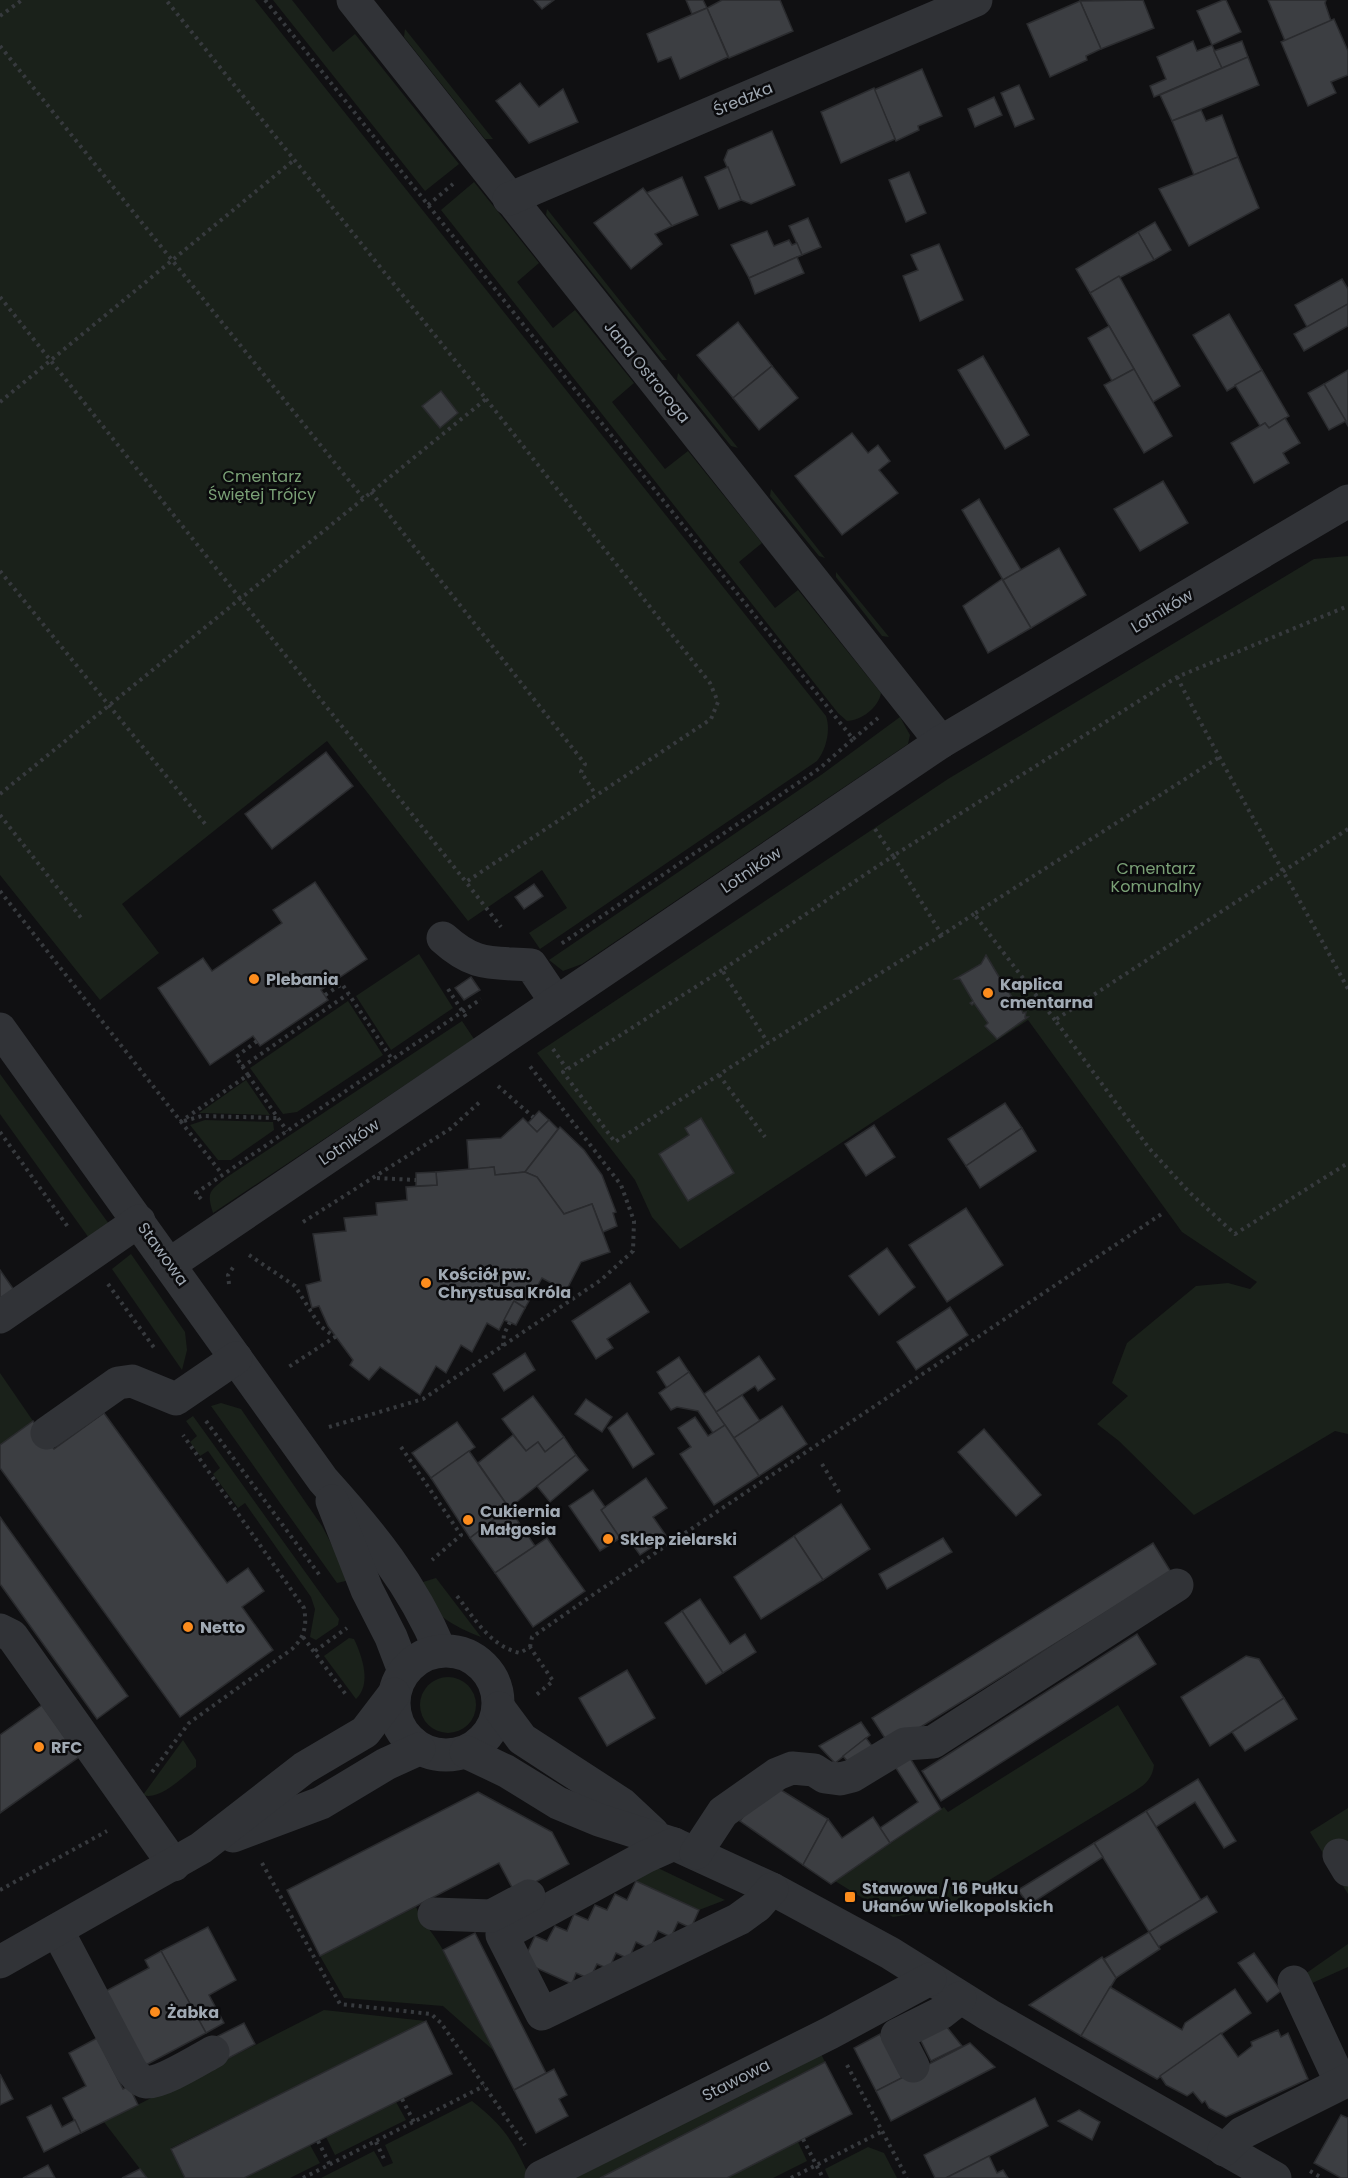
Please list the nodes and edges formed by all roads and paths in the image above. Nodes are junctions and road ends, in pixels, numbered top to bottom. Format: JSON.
{"nodes":[{"id":1,"x":22,"y":0,"type":"edge"},
{"id":2,"x":166,"y":0,"type":"edge"},
{"id":3,"x":265,"y":0,"type":"edge"},
{"id":4,"x":353,"y":0,"type":"edge"},
{"id":5,"x":976,"y":0,"type":"edge"},
{"id":6,"x":0,"y":16,"type":"edge"},
{"id":7,"x":0,"y":46,"type":"edge"},
{"id":8,"x":294,"y":160,"type":"junction"},
{"id":9,"x":509,"y":199,"type":"junction"},
{"id":10,"x":172,"y":261,"type":"junction"},
{"id":11,"x":0,"y":297,"type":"edge"},
{"id":12,"x":50,"y":361,"type":"junction"},
{"id":13,"x":486,"y":399,"type":"junction"},
{"id":14,"x":0,"y":402,"type":"edge"},
{"id":15,"x":372,"y":492,"type":"junction"},
{"id":16,"x":363,"y":498,"type":"junction"},
{"id":17,"x":1348,"y":501,"type":"edge"},
{"id":18,"x":0,"y":572,"type":"edge"},
{"id":19,"x":241,"y":598,"type":"junction"},
{"id":20,"x":1348,"y":606,"type":"edge"},
{"id":21,"x":1177,"y":677,"type":"junction"},
{"id":22,"x":108,"y":705,"type":"junction"},
{"id":23,"x":941,"y":742,"type":"junction"},
{"id":24,"x":1218,"y":758,"type":"junction"},
{"id":25,"x":0,"y":794,"type":"edge"},
{"id":26,"x":596,"y":795,"type":"junction"},
{"id":27,"x":0,"y":815,"type":"edge"},
{"id":28,"x":870,"y":819,"type":"dead end"},
{"id":29,"x":206,"y":825,"type":"dead end"},
{"id":30,"x":1348,"y":829,"type":"edge"},
{"id":31,"x":893,"y":856,"type":"junction"},
{"id":32,"x":1284,"y":869,"type":"junction"},
{"id":33,"x":466,"y":882,"type":"junction"},
{"id":34,"x":0,"y":891,"type":"edge"},
{"id":35,"x":486,"y":908,"type":"dead end"},
{"id":36,"x":974,"y":914,"type":"junction"},
{"id":37,"x":82,"y":919,"type":"dead end"},
{"id":38,"x":942,"y":935,"type":"junction"},
{"id":39,"x":443,"y":938,"type":"joint"},
{"id":40,"x":531,"y":965,"type":"junction"},
{"id":41,"x":722,"y":970,"type":"junction"},
{"id":42,"x":1348,"y":989,"type":"edge"},
{"id":43,"x":348,"y":994,"type":"junction"},
{"id":44,"x":325,"y":995,"type":"dead end"},
{"id":45,"x":482,"y":998,"type":"dead end"},
{"id":46,"x":556,"y":1002,"type":"junction"},
{"id":47,"x":463,"y":1011,"type":"junction"},
{"id":48,"x":1055,"y":1020,"type":"junction"},
{"id":49,"x":0,"y":1029,"type":"edge"},
{"id":50,"x":257,"y":1041,"type":"dead end"},
{"id":51,"x":768,"y":1043,"type":"junction"},
{"id":52,"x":550,"y":1045,"type":"dead end"},
{"id":53,"x":487,"y":1049,"type":"junction"},
{"id":54,"x":392,"y":1059,"type":"junction"},
{"id":55,"x":525,"y":1060,"type":"dead end"},
{"id":56,"x":242,"y":1067,"type":"junction"},
{"id":57,"x":567,"y":1069,"type":"junction"},
{"id":58,"x":248,"y":1075,"type":"junction"},
{"id":59,"x":719,"y":1075,"type":"junction"},
{"id":60,"x":505,"y":1080,"type":"dead end"},
{"id":61,"x":498,"y":1086,"type":"junction"},
{"id":62,"x":533,"y":1117,"type":"dead end"},
{"id":63,"x":278,"y":1118,"type":"junction"},
{"id":64,"x":180,"y":1122,"type":"junction"},
{"id":65,"x":287,"y":1131,"type":"junction"},
{"id":66,"x":765,"y":1137,"type":"dead end"},
{"id":67,"x":1348,"y":1163,"type":"edge"},
{"id":68,"x":376,"y":1178,"type":"junction"},
{"id":69,"x":416,"y":1180,"type":"dead end"},
{"id":70,"x":1163,"y":1213,"type":"dead end"},
{"id":71,"x":139,"y":1221,"type":"junction"},
{"id":72,"x":297,"y":1225,"type":"dead end"},
{"id":73,"x":257,"y":1248,"type":"dead end"},
{"id":74,"x":170,"y":1264,"type":"junction"},
{"id":75,"x":295,"y":1286,"type":"dead end"},
{"id":76,"x":230,"y":1293,"type":"dead end"},
{"id":77,"x":0,"y":1317,"type":"edge"},
{"id":78,"x":510,"y":1322,"type":"dead end"},
{"id":79,"x":503,"y":1347,"type":"junction"},
{"id":80,"x":315,"y":1351,"type":"dead end"},
{"id":81,"x":236,"y":1358,"type":"junction"},
{"id":82,"x":279,"y":1360,"type":"dead end"},
{"id":83,"x":291,"y":1376,"type":"dead end"},
{"id":84,"x":202,"y":1415,"type":"dead end"},
{"id":85,"x":322,"y":1418,"type":"dead end"},
{"id":86,"x":328,"y":1427,"type":"junction"},
{"id":87,"x":181,"y":1431,"type":"dead end"},
{"id":88,"x":47,"y":1433,"type":"dead end"},
{"id":89,"x":335,"y":1437,"type":"dead end"},
{"id":90,"x":401,"y":1447,"type":"dead end"},
{"id":91,"x":822,"y":1464,"type":"dead end"},
{"id":92,"x":323,"y":1480,"type":"junction"},
{"id":93,"x":841,"y":1495,"type":"dead end"},
{"id":94,"x":431,"y":1561,"type":"dead end"},
{"id":95,"x":324,"y":1581,"type":"dead end"},
{"id":96,"x":1177,"y":1585,"type":"dead end"},
{"id":97,"x":352,"y":1624,"type":"dead end"},
{"id":98,"x":0,"y":1630,"type":"edge"},
{"id":99,"x":303,"y":1637,"type":"junction"},
{"id":100,"x":530,"y":1647,"type":"dead end"},
{"id":101,"x":440,"y":1650,"type":"junction"},
{"id":102,"x":315,"y":1651,"type":"junction"},
{"id":103,"x":399,"y":1683,"type":"junction"},
{"id":104,"x":351,"y":1702,"type":"dead end"},
{"id":105,"x":499,"y":1708,"type":"junction"},
{"id":106,"x":419,"y":1749,"type":"junction"},
{"id":107,"x":466,"y":1752,"type":"junction"},
{"id":108,"x":132,"y":1805,"type":"junction"},
{"id":109,"x":668,"y":1848,"type":"junction"},
{"id":110,"x":187,"y":1857,"type":"junction"},
{"id":111,"x":259,"y":1857,"type":"dead end"},
{"id":112,"x":772,"y":1889,"type":"junction"},
{"id":113,"x":0,"y":1890,"type":"edge"},
{"id":114,"x":434,"y":1914,"type":"dead end"},
{"id":115,"x":57,"y":1930,"type":"junction"},
{"id":116,"x":0,"y":1962,"type":"edge"},
{"id":117,"x":930,"y":1979,"type":"junction"},
{"id":118,"x":1294,"y":1982,"type":"dead end"},
{"id":119,"x":960,"y":1998,"type":"junction"},
{"id":120,"x":830,"y":2033,"type":"junction"},
{"id":121,"x":213,"y":2052,"type":"dead end"},
{"id":122,"x":913,"y":2066,"type":"dead end"},
{"id":123,"x":1345,"y":2081,"type":"edge"},
{"id":124,"x":484,"y":2085,"type":"junction"},
{"id":125,"x":402,"y":2099,"type":"dead end"},
{"id":126,"x":414,"y":2122,"type":"junction"},
{"id":127,"x":883,"y":2131,"type":"junction"},
{"id":128,"x":803,"y":2139,"type":"dead end"},
{"id":129,"x":318,"y":2141,"type":"dead end"},
{"id":130,"x":376,"y":2142,"type":"junction"},
{"id":131,"x":385,"y":2160,"type":"dead end"},
{"id":132,"x":330,"y":2165,"type":"junction"},
{"id":133,"x":817,"y":2165,"type":"junction"},
{"id":134,"x":1247,"y":2168,"type":"edge"},
{"id":135,"x":541,"y":2177,"type":"edge"},
{"id":136,"x":303,"y":2178,"type":"edge"},
{"id":137,"x":791,"y":2178,"type":"edge"},
{"id":138,"x":823,"y":2178,"type":"edge"},
{"id":139,"x":907,"y":2178,"type":"edge"}],
"edges":[{"from":1,"to":6,"type":"path"},
{"from":2,"to":8,"type":"path"},
{"from":3,"to":40,"type":"path"},
{"from":4,"to":9,"type":"street","name":"Jana Ostroroga"},
{"from":5,"to":9,"type":"street","name":"Średzka"},
{"from":7,"to":10,"type":"path"},
{"from":8,"to":10,"type":"path"},
{"from":8,"to":13,"type":"path"},
{"from":9,"to":23,"type":"street","name":"Jana Ostroroga"},
{"from":10,"to":12,"type":"path"},
{"from":10,"to":16,"type":"path"},
{"from":11,"to":12,"type":"path"},
{"from":12,"to":14,"type":"path"},
{"from":12,"to":19,"type":"path"},
{"from":13,"to":15,"type":"path"},
{"from":13,"to":26,"type":"path"},
{"from":15,"to":16,"type":"path"},
{"from":15,"to":26,"type":"path"},
{"from":16,"to":19,"type":"path"},
{"from":17,"to":23,"type":"street","name":"Lotników"},
{"from":18,"to":22,"type":"path"},
{"from":19,"to":22,"type":"path"},
{"from":19,"to":33,"type":"path"},
{"from":20,"to":21,"type":"path"},
{"from":21,"to":24,"type":"path"},
{"from":21,"to":31,"type":"path"},
{"from":22,"to":25,"type":"path"},
{"from":22,"to":29,"type":"path"},
{"from":23,"to":46,"type":"street","name":"Lotników"},
{"from":24,"to":32,"type":"path"},
{"from":24,"to":36,"type":"path"},
{"from":26,"to":33,"type":"path"},
{"from":27,"to":37,"type":"path"},
{"from":28,"to":31,"type":"path"},
{"from":30,"to":32,"type":"path"},
{"from":31,"to":38,"type":"path"},
{"from":31,"to":41,"type":"path"},
{"from":32,"to":42,"type":"path"},
{"from":32,"to":48,"type":"path"},
{"from":33,"to":35,"type":"path"},
{"from":34,"to":64,"type":"path"},
{"from":36,"to":38,"type":"path"},
{"from":36,"to":48,"type":"path"},
{"from":38,"to":51,"type":"path"},
{"from":39,"to":40,"type":"street"},
{"from":39,"to":47,"type":"path"},
{"from":40,"to":46,"type":"street"},
{"from":41,"to":51,"type":"path"},
{"from":41,"to":57,"type":"path"},
{"from":43,"to":44,"type":"path"},
{"from":43,"to":54,"type":"path"},
{"from":43,"to":56,"type":"path"},
{"from":45,"to":47,"type":"path"},
{"from":46,"to":53,"type":"street","name":"Lotników"},
{"from":47,"to":53,"type":"path"},
{"from":47,"to":54,"type":"path"},
{"from":48,"to":67,"type":"path"},
{"from":49,"to":71,"type":"street","name":"Stawowa"},
{"from":50,"to":56,"type":"path"},
{"from":51,"to":59,"type":"path"},
{"from":52,"to":57,"type":"path"},
{"from":53,"to":74,"type":"street","name":"Lotników"},
{"from":54,"to":65,"type":"path"},
{"from":55,"to":79,"type":"path"},
{"from":56,"to":58,"type":"path"},
{"from":57,"to":59,"type":"path"},
{"from":58,"to":63,"type":"path"},
{"from":58,"to":64,"type":"path"},
{"from":59,"to":66,"type":"path"},
{"from":60,"to":61,"type":"path"},
{"from":61,"to":62,"type":"path"},
{"from":61,"to":68,"type":"path"},
{"from":63,"to":64,"type":"path"},
{"from":63,"to":65,"type":"path"},
{"from":64,"to":65,"type":"path"},
{"from":68,"to":69,"type":"path"},
{"from":68,"to":72,"type":"path"},
{"from":70,"to":100,"type":"path"},
{"from":71,"to":74,"type":"street","name":"Stawowa"},
{"from":71,"to":77,"type":"street"},
{"from":73,"to":76,"type":"path"},
{"from":74,"to":81,"type":"street","name":"Stawowa"},
{"from":75,"to":80,"type":"path"},
{"from":78,"to":79,"type":"path"},
{"from":79,"to":86,"type":"path"},
{"from":81,"to":88,"type":"street"},
{"from":81,"to":92,"type":"street","name":"Stawowa"},
{"from":82,"to":83,"type":"path"},
{"from":84,"to":95,"type":"path"},
{"from":85,"to":86,"type":"path"},
{"from":86,"to":89,"type":"path"},
{"from":87,"to":99,"type":"path"},
{"from":90,"to":94,"type":"path"},
{"from":91,"to":93,"type":"path"},
{"from":92,"to":101,"type":"street","name":"Stawowa"},
{"from":92,"to":103,"type":"street","name":"Stawowa"},
{"from":96,"to":109,"type":"street"},
{"from":97,"to":102,"type":"path"},
{"from":98,"to":108,"type":"street"},
{"from":99,"to":102,"type":"path"},
{"from":99,"to":108,"type":"path"},
{"from":101,"to":103,"type":"street"},
{"from":101,"to":105,"type":"street"},
{"from":102,"to":104,"type":"path"},
{"from":103,"to":106,"type":"street"},
{"from":103,"to":110,"type":"street"},
{"from":105,"to":107,"type":"street"},
{"from":105,"to":109,"type":"street"},
{"from":106,"to":107,"type":"street"},
{"from":106,"to":110,"type":"street"},
{"from":107,"to":109,"type":"street"},
{"from":108,"to":110,"type":"street"},
{"from":108,"to":113,"type":"path"},
{"from":109,"to":112,"type":"street"},
{"from":109,"to":112,"type":"street"},
{"from":109,"to":114,"type":"street"},
{"from":110,"to":115,"type":"street"},
{"from":111,"to":124,"type":"path"},
{"from":112,"to":117,"type":"street"},
{"from":115,"to":116,"type":"street"},
{"from":115,"to":121,"type":"street"},
{"from":117,"to":119,"type":"street"},
{"from":117,"to":120,"type":"street","name":"Stawowa"},
{"from":118,"to":123,"type":"street"},
{"from":119,"to":122,"type":"street"},
{"from":119,"to":134,"type":"street"},
{"from":120,"to":127,"type":"path"},
{"from":120,"to":135,"type":"street","name":"Stawowa"},
{"from":123,"to":134,"type":"street"},
{"from":124,"to":126,"type":"path"},
{"from":124,"to":135,"type":"path"},
{"from":125,"to":126,"type":"path"},
{"from":126,"to":130,"type":"path"},
{"from":127,"to":133,"type":"path"},
{"from":127,"to":139,"type":"path"},
{"from":128,"to":133,"type":"path"},
{"from":129,"to":132,"type":"path"},
{"from":130,"to":131,"type":"path"},
{"from":130,"to":132,"type":"path"},
{"from":132,"to":136,"type":"path"},
{"from":133,"to":137,"type":"path"},
{"from":133,"to":138,"type":"path"}]}
